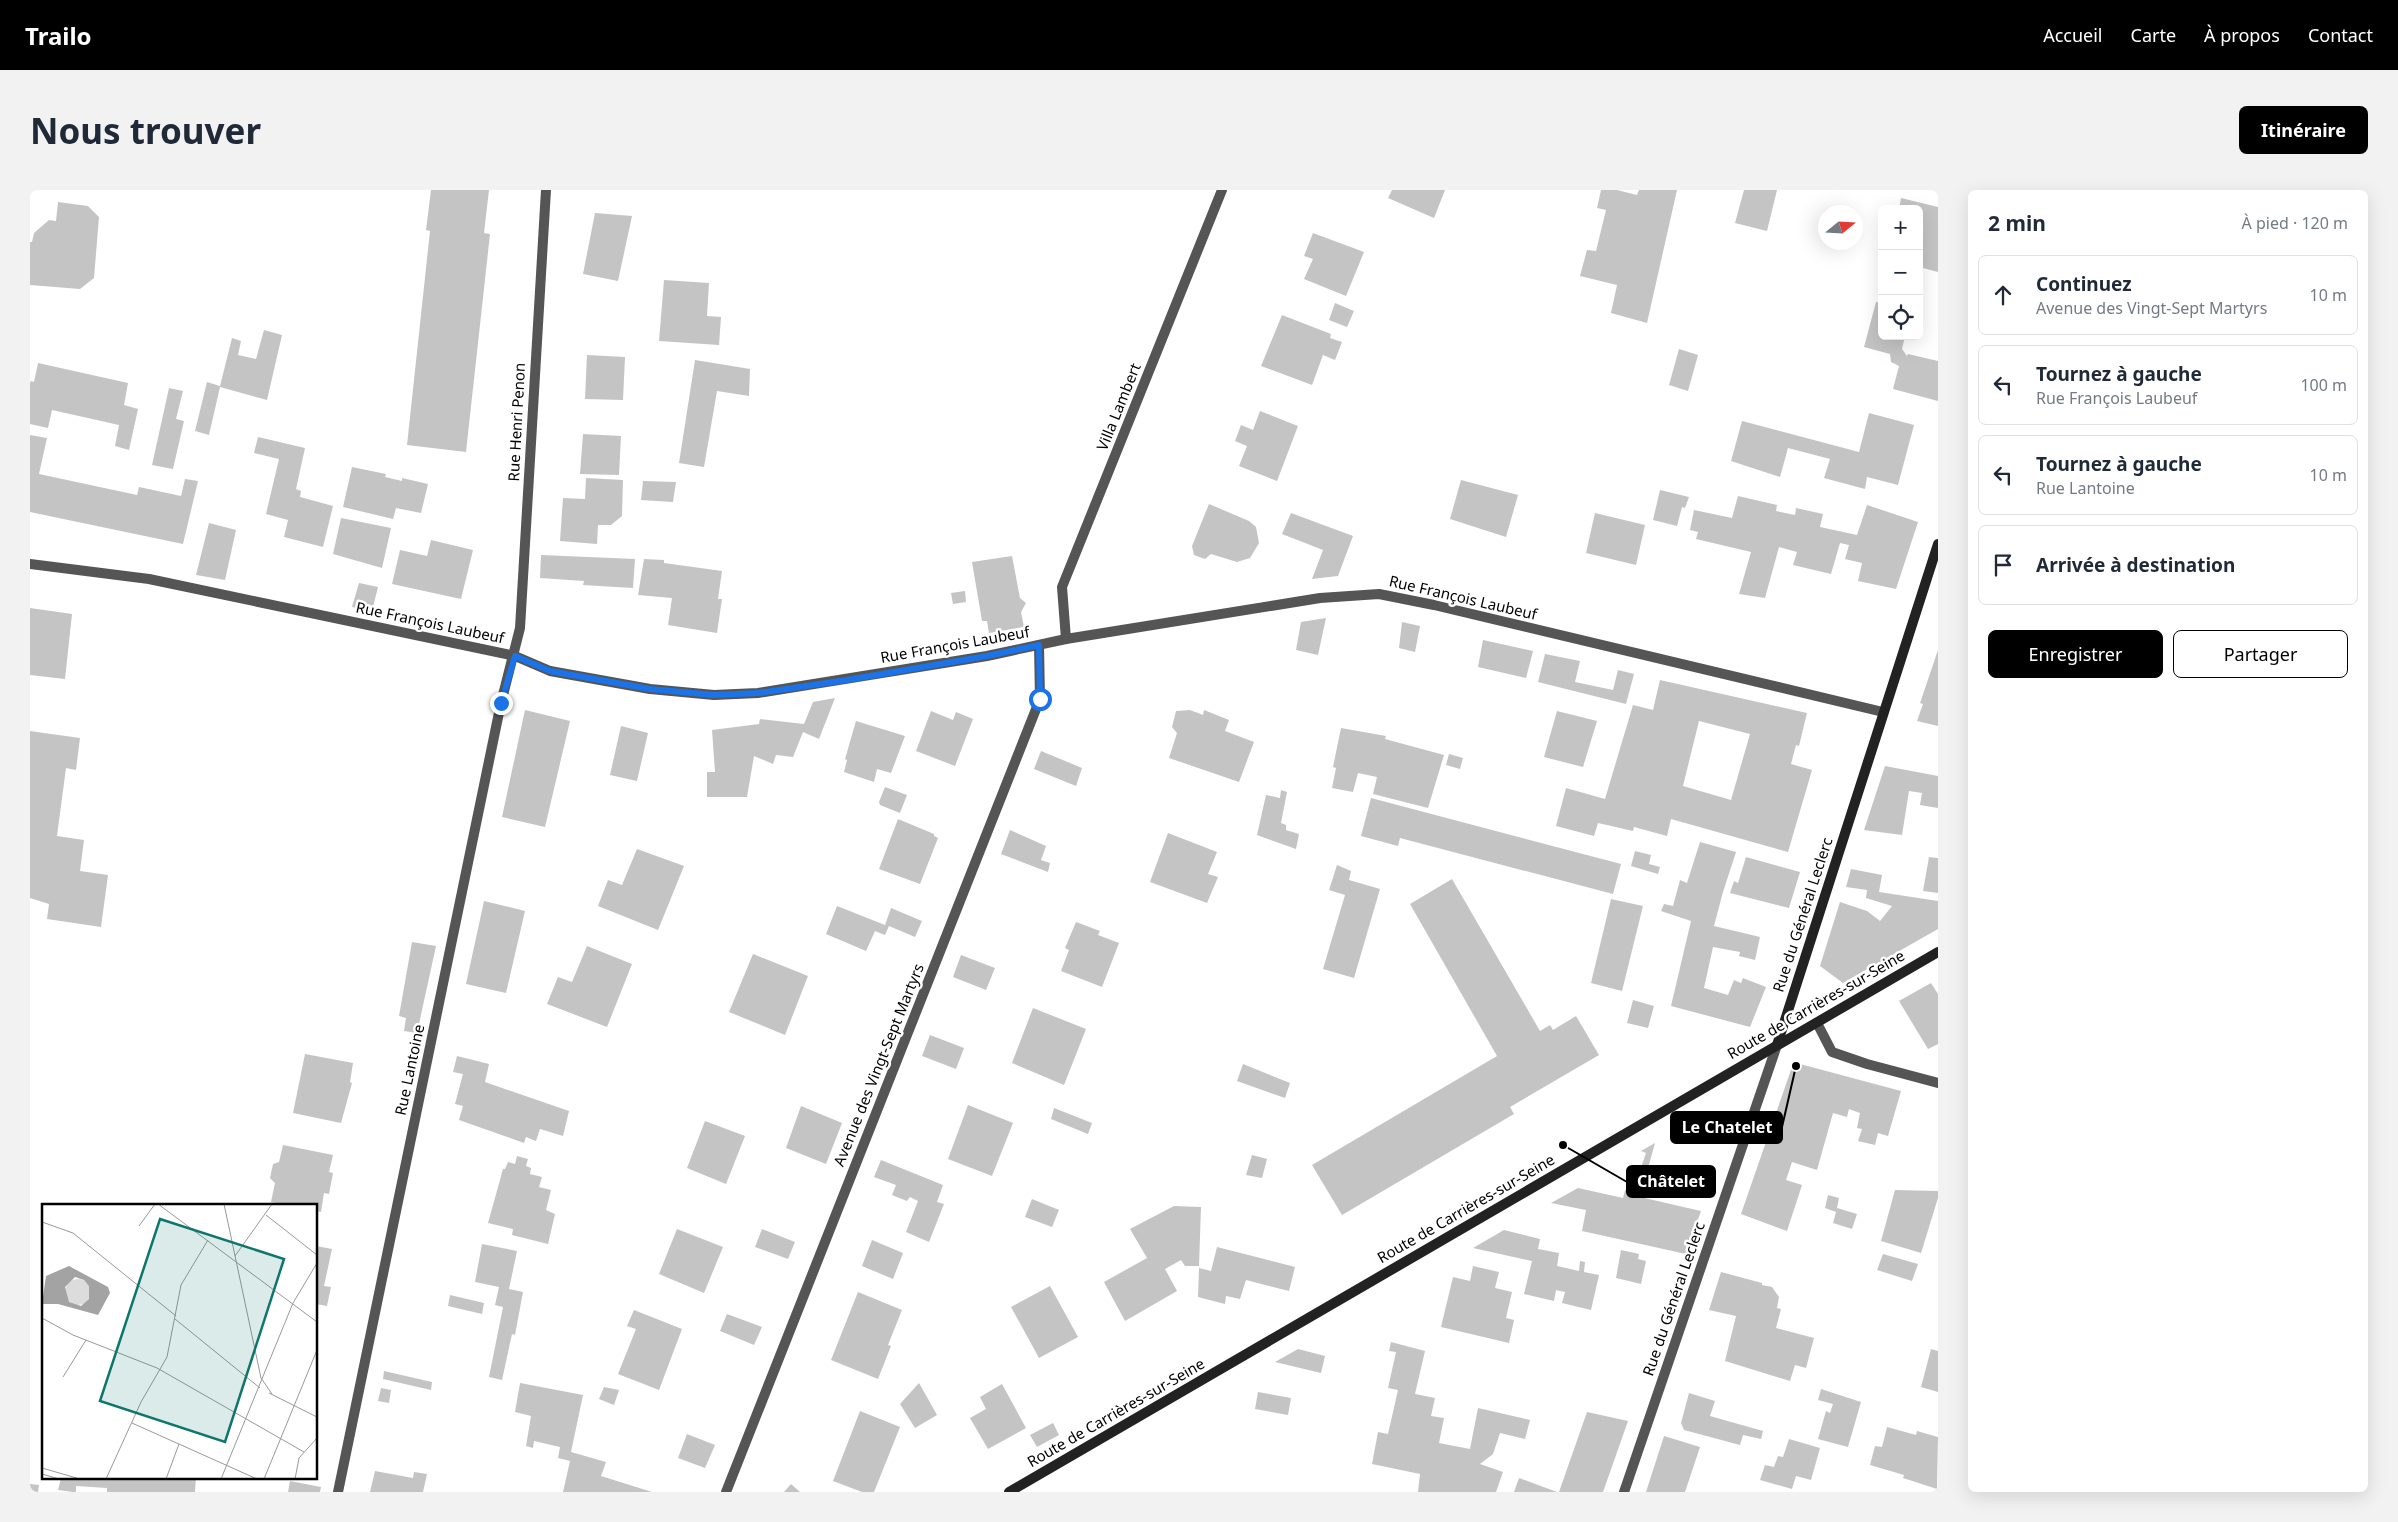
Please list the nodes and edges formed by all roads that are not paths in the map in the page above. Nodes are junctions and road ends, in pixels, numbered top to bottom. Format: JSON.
{"nodes":[{"id":1,"x":546,"y":190,"type":"edge"},
{"id":2,"x":1222,"y":190,"type":"edge"},
{"id":3,"x":1938,"y":544,"type":"edge"},
{"id":4,"x":30,"y":564,"type":"edge"},
{"id":5,"x":1066,"y":640,"type":"junction"},
{"id":6,"x":1039,"y":645,"type":"junction"},
{"id":7,"x":515,"y":656,"type":"junction"},
{"id":8,"x":1883,"y":712,"type":"junction"},
{"id":9,"x":1938,"y":952,"type":"edge"},
{"id":10,"x":1817,"y":1023,"type":"junction"},
{"id":11,"x":1777,"y":1045,"type":"junction"},
{"id":12,"x":1938,"y":1083,"type":"edge"},
{"id":13,"x":338,"y":1492,"type":"edge"},
{"id":14,"x":726,"y":1492,"type":"edge"},
{"id":15,"x":1009,"y":1492,"type":"edge"},
{"id":16,"x":1624,"y":1492,"type":"edge"}],
"edges":[{"from":1,"to":7,"type":"street","name":"Rue Henri Penon"},
{"from":2,"to":5,"type":"street","name":"Villa Lambert"},
{"from":3,"to":8,"type":"street","name":"Rue du Général Leclerc"},
{"from":4,"to":7,"type":"street","name":"Rue François Laubeuf"},
{"from":5,"to":6,"type":"street","name":"Rue François Laubeuf"},
{"from":5,"to":8,"type":"street","name":"Rue François Laubeuf"},
{"from":6,"to":7,"type":"street","name":"Rue François Laubeuf"},
{"from":6,"to":14,"type":"street","name":"Avenue des Vingt-Sept Martyrs"},
{"from":7,"to":13,"type":"street","name":"Rue Lantoine"},
{"from":8,"to":11,"type":"street","name":"Rue du Général Leclerc"},
{"from":9,"to":10,"type":"street","name":"Route de Carrières-sur-Seine"},
{"from":10,"to":11,"type":"street","name":"Route de Carrières-sur-Seine"},
{"from":10,"to":12,"type":"street"},
{"from":11,"to":15,"type":"street","name":"Route de Carrières-sur-Seine"},
{"from":11,"to":16,"type":"street","name":"Rue du Général Leclerc"}]}
